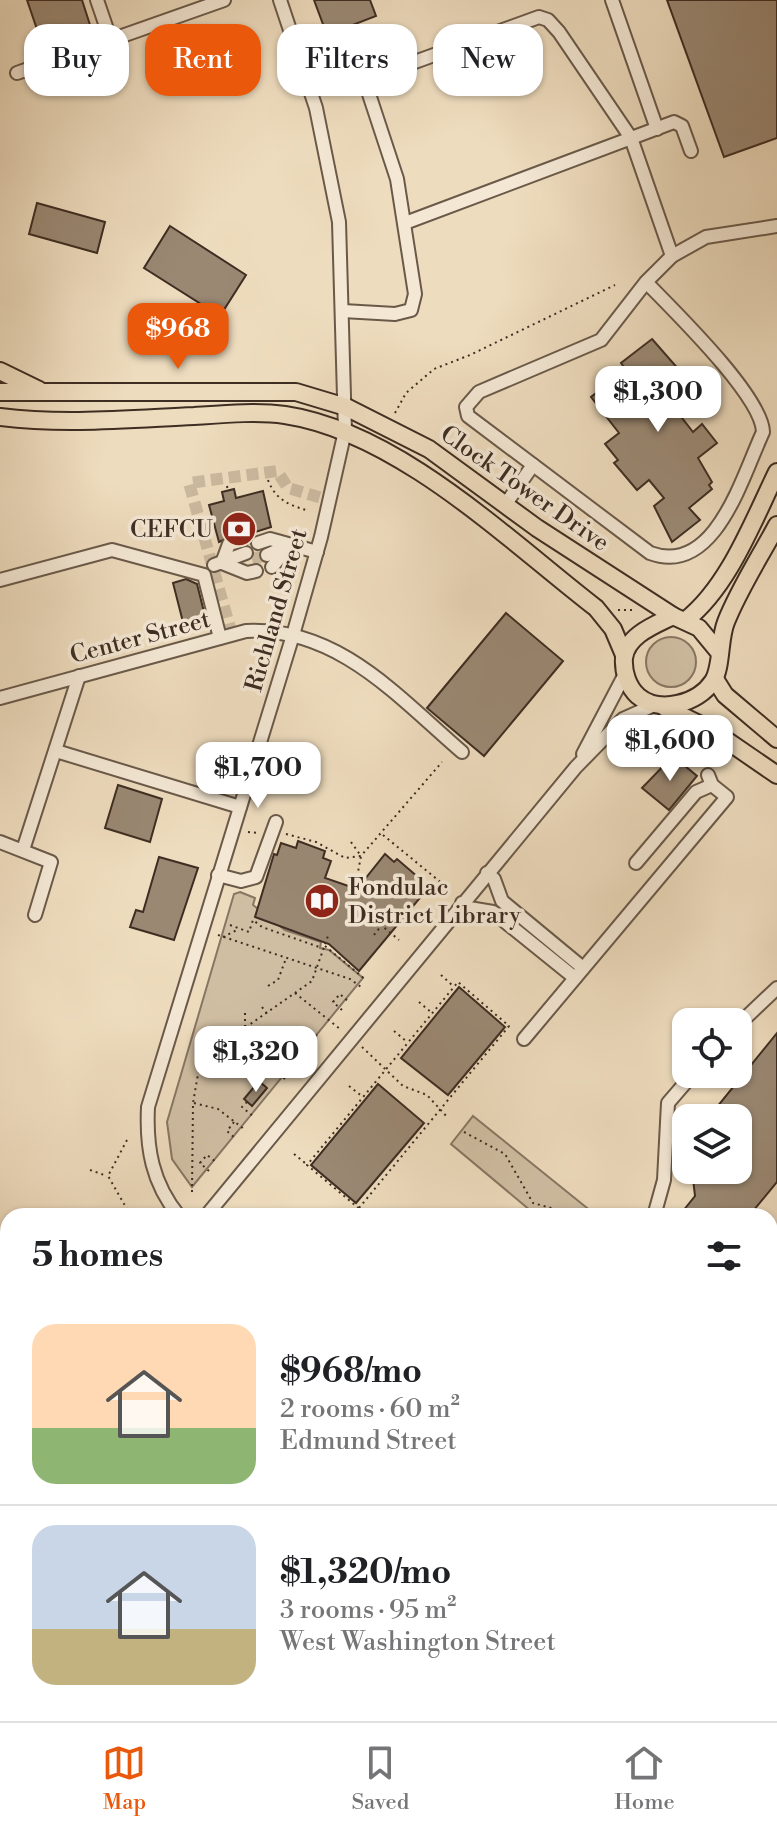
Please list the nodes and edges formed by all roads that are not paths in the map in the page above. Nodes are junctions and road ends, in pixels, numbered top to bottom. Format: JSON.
{"nodes":[{"id":1,"x":97,"y":0,"type":"edge"},
{"id":2,"x":224,"y":0,"type":"edge"},
{"id":3,"x":280,"y":0,"type":"edge"},
{"id":4,"x":612,"y":0,"type":"edge"},
{"id":5,"x":105,"y":24,"type":"edge"},
{"id":6,"x":129,"y":34,"type":"edge"},
{"id":7,"x":24,"y":71,"type":"edge"},
{"id":8,"x":17,"y":73,"type":"dead end"},
{"id":9,"x":657,"y":129,"type":"junction"},
{"id":10,"x":631,"y":138,"type":"junction"},
{"id":11,"x":691,"y":151,"type":"dead end"},
{"id":12,"x":405,"y":223,"type":"junction"},
{"id":13,"x":777,"y":226,"type":"edge"},
{"id":14,"x":672,"y":256,"type":"junction"},
{"id":15,"x":646,"y":282,"type":"junction"},
{"id":16,"x":343,"y":311,"type":"junction"},
{"id":17,"x":0,"y":371,"type":"edge"},
{"id":18,"x":0,"y":392,"type":"edge"},
{"id":19,"x":52,"y":395,"type":"junction"},
{"id":20,"x":346,"y":407,"type":"junction"},
{"id":21,"x":0,"y":417,"type":"edge"},
{"id":22,"x":345,"y":431,"type":"junction"},
{"id":23,"x":533,"y":465,"type":"junction"},
{"id":24,"x":777,"y":472,"type":"edge"},
{"id":25,"x":772,"y":494,"type":"edge"},
{"id":26,"x":505,"y":505,"type":"junction"},
{"id":27,"x":777,"y":525,"type":"edge"},
{"id":28,"x":290,"y":545,"type":"junction"},
{"id":29,"x":317,"y":552,"type":"junction"},
{"id":30,"x":257,"y":554,"type":"junction"},
{"id":31,"x":0,"y":580,"type":"edge"},
{"id":32,"x":679,"y":618,"type":"junction"},
{"id":33,"x":293,"y":635,"type":"junction"},
{"id":34,"x":220,"y":638,"type":"junction"},
{"id":35,"x":718,"y":651,"type":"junction"},
{"id":36,"x":624,"y":655,"type":"junction"},
{"id":37,"x":625,"y":674,"type":"junction"},
{"id":38,"x":79,"y":676,"type":"junction"},
{"id":39,"x":715,"y":679,"type":"junction"},
{"id":40,"x":0,"y":698,"type":"edge"},
{"id":41,"x":658,"y":706,"type":"junction"},
{"id":42,"x":716,"y":733,"type":"junction"},
{"id":43,"x":777,"y":739,"type":"edge"},
{"id":44,"x":56,"y":751,"type":"junction"},
{"id":45,"x":462,"y":752,"type":"dead end"},
{"id":46,"x":777,"y":763,"type":"edge"},
{"id":47,"x":576,"y":767,"type":"junction"},
{"id":48,"x":777,"y":775,"type":"edge"},
{"id":49,"x":240,"y":807,"type":"junction"},
{"id":50,"x":274,"y":828,"type":"road end"},
{"id":51,"x":0,"y":842,"type":"edge"},
{"id":52,"x":23,"y":850,"type":"junction"},
{"id":53,"x":636,"y":863,"type":"dead end"},
{"id":54,"x":487,"y":873,"type":"junction"},
{"id":55,"x":218,"y":875,"type":"junction"},
{"id":56,"x":462,"y":903,"type":"junction"},
{"id":57,"x":35,"y":915,"type":"dead end"},
{"id":58,"x":579,"y":973,"type":"junction"},
{"id":59,"x":777,"y":988,"type":"edge"},
{"id":60,"x":752,"y":1012,"type":"edge"},
{"id":61,"x":524,"y":1039,"type":"dead end"},
{"id":62,"x":681,"y":1088,"type":"edge"},
{"id":63,"x":174,"y":1208,"type":"edge"},
{"id":64,"x":213,"y":1208,"type":"edge"},
{"id":65,"x":656,"y":1208,"type":"edge"}],
"edges":[{"from":1,"to":5,"type":"street"},
{"from":2,"to":6,"type":"street"},
{"from":3,"to":16,"type":"street","name":"Richland Street"},
{"from":4,"to":9,"type":"street"},
{"from":7,"to":8,"type":"street"},
{"from":9,"to":10,"type":"street"},
{"from":9,"to":11,"type":"street"},
{"from":10,"to":12,"type":"street"},
{"from":10,"to":12,"type":"street"},
{"from":10,"to":14,"type":"street"},
{"from":12,"to":16,"type":"street"},
{"from":13,"to":14,"type":"street"},
{"from":14,"to":15,"type":"street"},
{"from":15,"to":23,"type":"street"},
{"from":15,"to":23,"type":"street"},
{"from":16,"to":20,"type":"street","name":"Richland Street"},
{"from":17,"to":19,"type":"main road"},
{"from":18,"to":19,"type":"main road","name":"Clock Tower Drive"},
{"from":19,"to":20,"type":"main road","name":"Clock Tower Drive"},
{"from":20,"to":22,"type":"street","name":"Richland Street"},
{"from":20,"to":26,"type":"main road","name":"Clock Tower Drive"},
{"from":21,"to":22,"type":"main road","name":"Clock Tower Drive"},
{"from":22,"to":29,"type":"street","name":"Richland Street"},
{"from":22,"to":36,"type":"main road","name":"Clock Tower Drive"},
{"from":23,"to":26,"type":"street"},
{"from":24,"to":25,"type":"main road"},
{"from":25,"to":32,"type":"main road"},
{"from":26,"to":32,"type":"main road","name":"Clock Tower Drive"},
{"from":27,"to":35,"type":"main road"},
{"from":28,"to":29,"type":"street"},
{"from":28,"to":30,"type":"street"},
{"from":28,"to":30,"type":"street"},
{"from":29,"to":33,"type":"street","name":"Richland Street"},
{"from":30,"to":30,"type":"street"},
{"from":31,"to":34,"type":"street"},
{"from":32,"to":35,"type":"main road"},
{"from":32,"to":36,"type":"main road"},
{"from":33,"to":34,"type":"street","name":"Center Street"},
{"from":33,"to":45,"type":"street","name":"Center Street"},
{"from":33,"to":49,"type":"street","name":"Richland Street"},
{"from":34,"to":38,"type":"street","name":"Center Street"},
{"from":35,"to":39,"type":"main road"},
{"from":36,"to":37,"type":"main road"},
{"from":37,"to":41,"type":"main road"},
{"from":37,"to":47,"type":"street"},
{"from":38,"to":40,"type":"street","name":"Center Street"},
{"from":38,"to":44,"type":"street"},
{"from":39,"to":41,"type":"main road"},
{"from":39,"to":43,"type":"main road"},
{"from":41,"to":42,"type":"main road"},
{"from":41,"to":47,"type":"street"},
{"from":42,"to":46,"type":"main road"},
{"from":42,"to":48,"type":"main road"},
{"from":44,"to":49,"type":"street"},
{"from":44,"to":52,"type":"street"},
{"from":47,"to":54,"type":"street"},
{"from":49,"to":55,"type":"street","name":"Richland Street"},
{"from":50,"to":55,"type":"street"},
{"from":51,"to":52,"type":"street"},
{"from":52,"to":57,"type":"street"},
{"from":53,"to":58,"type":"street"},
{"from":54,"to":56,"type":"street"},
{"from":54,"to":58,"type":"street"},
{"from":55,"to":63,"type":"street","name":"Richland Street"},
{"from":56,"to":58,"type":"street"},
{"from":56,"to":64,"type":"street"},
{"from":58,"to":61,"type":"street"},
{"from":59,"to":60,"type":"street"},
{"from":62,"to":65,"type":"street"}]}
